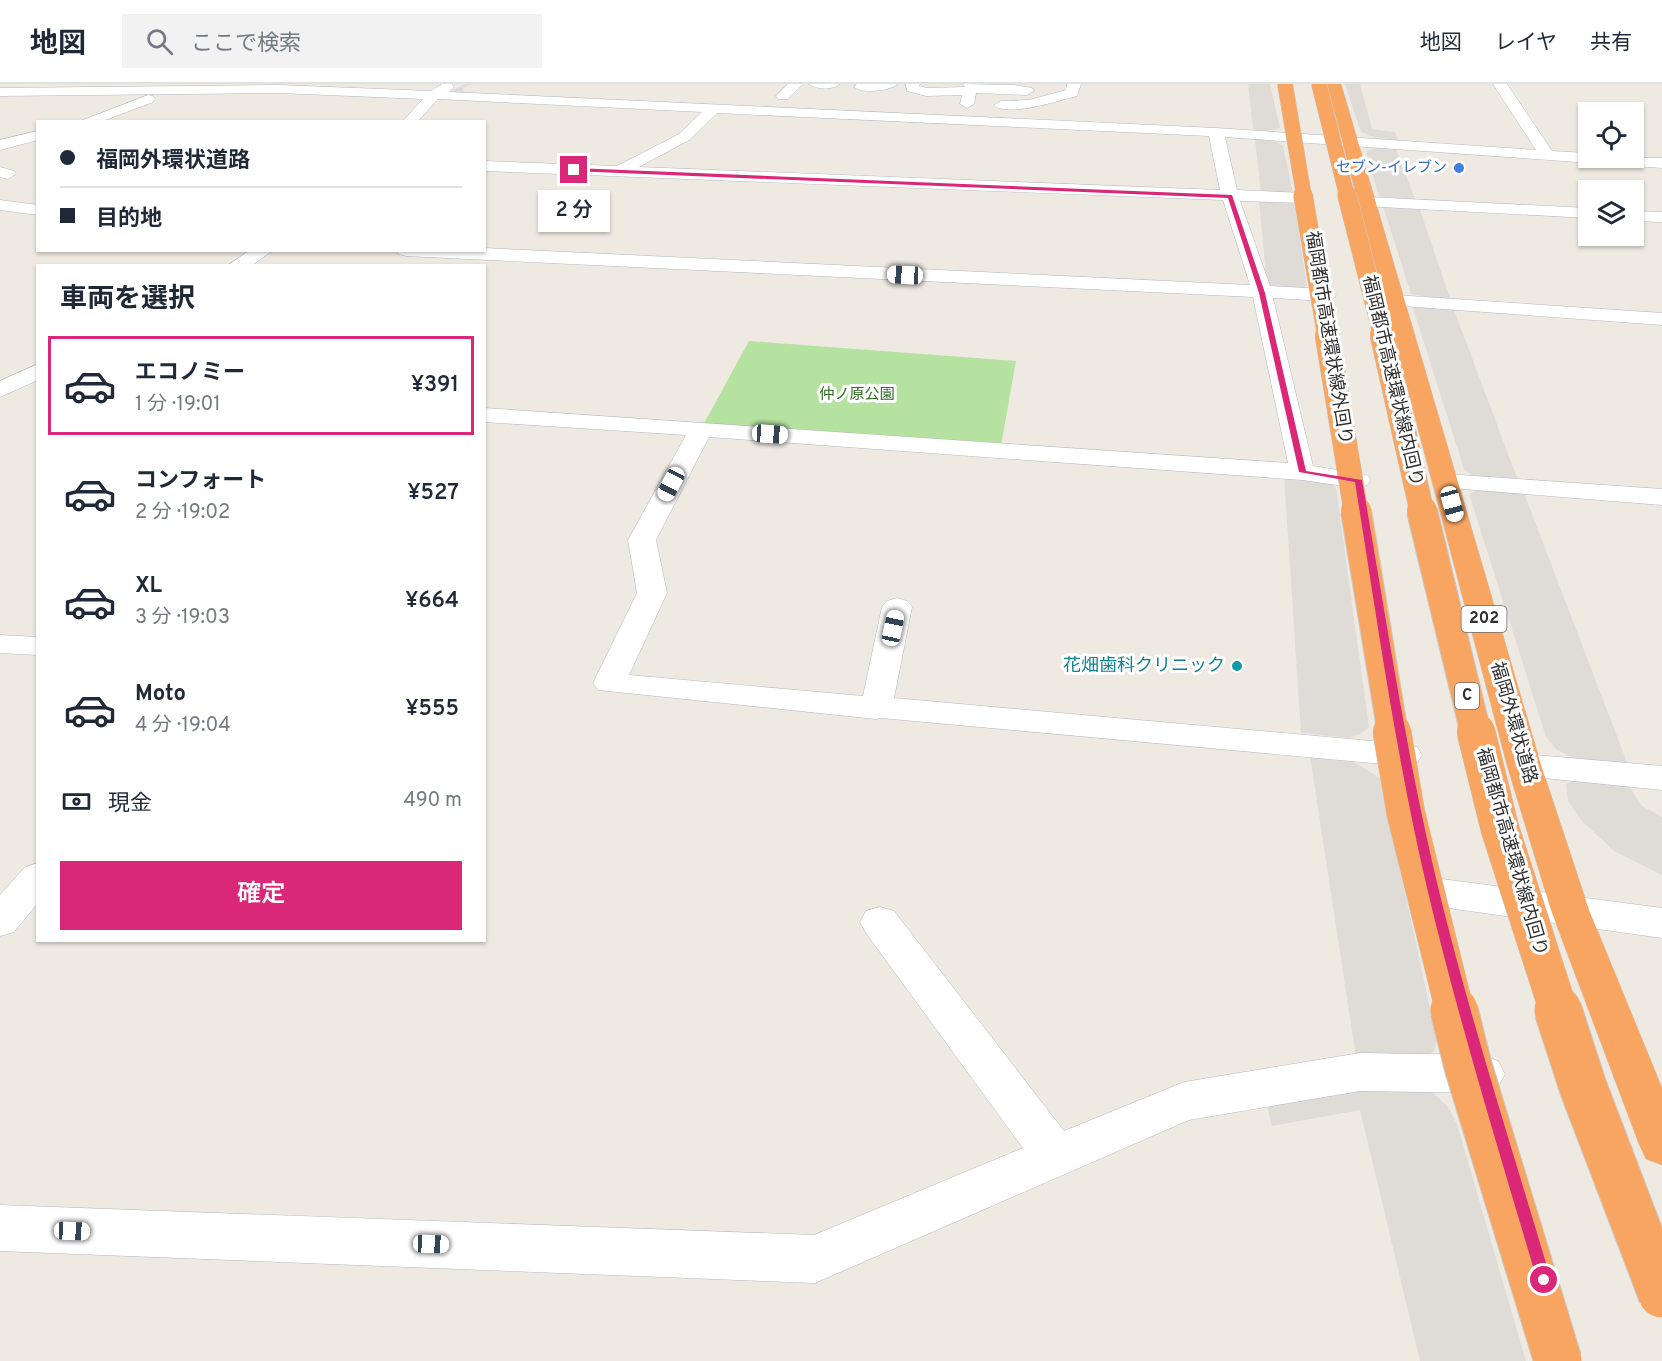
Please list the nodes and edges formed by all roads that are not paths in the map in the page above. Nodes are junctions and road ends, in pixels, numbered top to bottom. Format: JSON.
{"nodes":[{"id":1,"x":453,"y":84,"type":"edge"},
{"id":2,"x":796,"y":84,"type":"edge"},
{"id":3,"x":816,"y":84,"type":"edge"},
{"id":4,"x":891,"y":84,"type":"edge"},
{"id":5,"x":898,"y":84,"type":"edge"},
{"id":6,"x":913,"y":84,"type":"edge"},
{"id":7,"x":970,"y":84,"type":"edge"},
{"id":8,"x":1074,"y":84,"type":"edge"},
{"id":9,"x":1283,"y":84,"type":"edge"},
{"id":10,"x":1319,"y":84,"type":"edge"},
{"id":11,"x":1334,"y":84,"type":"edge"},
{"id":12,"x":1500,"y":84,"type":"edge"},
{"id":13,"x":224,"y":86,"type":"edge"},
{"id":14,"x":862,"y":86,"type":"edge"},
{"id":15,"x":168,"y":88,"type":"edge"},
{"id":16,"x":832,"y":91,"type":"edge"},
{"id":17,"x":0,"y":92,"type":"edge"},
{"id":18,"x":434,"y":94,"type":"junction"},
{"id":19,"x":873,"y":100,"type":"dead end"},
{"id":20,"x":976,"y":104,"type":"junction"},
{"id":21,"x":1023,"y":105,"type":"junction"},
{"id":22,"x":713,"y":109,"type":"junction"},
{"id":23,"x":90,"y":120,"type":"edge"},
{"id":24,"x":411,"y":120,"type":"edge"},
{"id":25,"x":1216,"y":132,"type":"junction"},
{"id":26,"x":36,"y":136,"type":"edge"},
{"id":27,"x":1292,"y":136,"type":"junction"},
{"id":28,"x":1349,"y":141,"type":"junction"},
{"id":29,"x":0,"y":145,"type":"edge"},
{"id":30,"x":1547,"y":155,"type":"junction"},
{"id":31,"x":1662,"y":163,"type":"edge"},
{"id":32,"x":486,"y":166,"type":"edge"},
{"id":33,"x":618,"y":172,"type":"junction"},
{"id":34,"x":1230,"y":196,"type":"junction"},
{"id":35,"x":1304,"y":198,"type":"junction"},
{"id":36,"x":1368,"y":202,"type":"junction"},
{"id":37,"x":0,"y":204,"type":"edge"},
{"id":38,"x":36,"y":210,"type":"edge"},
{"id":39,"x":1578,"y":212,"type":"edge"},
{"id":40,"x":1644,"y":216,"type":"edge"},
{"id":41,"x":1662,"y":217,"type":"edge"},
{"id":42,"x":260,"y":252,"type":"edge"},
{"id":43,"x":446,"y":252,"type":"edge"},
{"id":44,"x":240,"y":264,"type":"edge"},
{"id":45,"x":1262,"y":293,"type":"junction"},
{"id":46,"x":1326,"y":295,"type":"junction"},
{"id":47,"x":1395,"y":301,"type":"junction"},
{"id":48,"x":1662,"y":319,"type":"edge"},
{"id":49,"x":36,"y":371,"type":"edge"},
{"id":50,"x":4,"y":385,"type":"edge"},
{"id":51,"x":36,"y":385,"type":"edge"},
{"id":52,"x":486,"y":415,"type":"edge"},
{"id":53,"x":701,"y":429,"type":"junction"},
{"id":54,"x":1302,"y":472,"type":"junction"},
{"id":55,"x":1358,"y":480,"type":"junction"},
{"id":56,"x":1446,"y":482,"type":"junction"},
{"id":57,"x":1662,"y":497,"type":"edge"},
{"id":58,"x":897,"y":607,"type":"dead end"},
{"id":59,"x":0,"y":644,"type":"edge"},
{"id":60,"x":36,"y":646,"type":"edge"},
{"id":61,"x":876,"y":709,"type":"junction"},
{"id":62,"x":1404,"y":755,"type":"junction"},
{"id":63,"x":1524,"y":765,"type":"junction"},
{"id":64,"x":1662,"y":778,"type":"edge"},
{"id":65,"x":36,"y":879,"type":"edge"},
{"id":66,"x":1434,"y":892,"type":"junction"},
{"id":67,"x":1570,"y":910,"type":"junction"},
{"id":68,"x":0,"y":921,"type":"edge"},
{"id":69,"x":880,"y":922,"type":"dead end"},
{"id":70,"x":1662,"y":923,"type":"edge"},
{"id":71,"x":1483,"y":1074,"type":"junction"},
{"id":72,"x":1662,"y":1144,"type":"edge"},
{"id":73,"x":1056,"y":1156,"type":"junction"},
{"id":74,"x":0,"y":1228,"type":"edge"},
{"id":75,"x":1662,"y":1293,"type":"edge"},
{"id":76,"x":1558,"y":1361,"type":"edge"},
{"id":77,"x":1569,"y":1361,"type":"edge"}],
"edges":[{"from":1,"to":18,"type":"street"},
{"from":2,"to":16,"type":"street"},
{"from":3,"to":16,"type":"street"},
{"from":4,"to":14,"type":"street"},
{"from":5,"to":20,"type":"street"},
{"from":6,"to":20,"type":"street"},
{"from":7,"to":21,"type":"street"},
{"from":8,"to":21,"type":"street"},
{"from":9,"to":27,"type":"highway"},
{"from":9,"to":76,"type":"highway","name":"福岡都市高速環状線外回り","bridge":true},
{"from":10,"to":75,"type":"highway","name":"福岡都市高速環状線内回り","number":"C","bridge":true},
{"from":11,"to":28,"type":"highway","name":"福岡外環状道路","number":"202"},
{"from":12,"to":30,"type":"street"},
{"from":13,"to":15,"type":"street"},
{"from":13,"to":18,"type":"street"},
{"from":14,"to":19,"type":"street"},
{"from":15,"to":17,"type":"street"},
{"from":15,"to":23,"type":"street"},
{"from":18,"to":22,"type":"street"},
{"from":18,"to":24,"type":"street"},
{"from":20,"to":21,"type":"street"},
{"from":22,"to":25,"type":"street"},
{"from":22,"to":33,"type":"street"},
{"from":25,"to":27,"type":"street"},
{"from":25,"to":34,"type":"street"},
{"from":26,"to":29,"type":"street"},
{"from":27,"to":28,"type":"street"},
{"from":27,"to":35,"type":"highway"},
{"from":28,"to":30,"type":"street"},
{"from":28,"to":36,"type":"highway","name":"福岡外環状道路","number":"202"},
{"from":30,"to":31,"type":"street"},
{"from":32,"to":33,"type":"street"},
{"from":33,"to":34,"type":"street"},
{"from":34,"to":35,"type":"street"},
{"from":34,"to":45,"type":"street"},
{"from":35,"to":46,"type":"highway"},
{"from":36,"to":39,"type":"street"},
{"from":36,"to":47,"type":"highway","name":"福岡外環状道路","number":"202"},
{"from":37,"to":38,"type":"street"},
{"from":40,"to":41,"type":"street"},
{"from":42,"to":44,"type":"street"},
{"from":43,"to":45,"type":"street"},
{"from":45,"to":46,"type":"street"},
{"from":45,"to":54,"type":"street"},
{"from":46,"to":55,"type":"highway"},
{"from":47,"to":48,"type":"street"},
{"from":47,"to":56,"type":"highway","name":"福岡外環状道路","number":"202"},
{"from":49,"to":50,"type":"street"},
{"from":50,"to":51,"type":"street"},
{"from":52,"to":53,"type":"street"},
{"from":53,"to":54,"type":"street"},
{"from":53,"to":61,"type":"street"},
{"from":54,"to":55,"type":"street"},
{"from":55,"to":62,"type":"highway"},
{"from":56,"to":57,"type":"street"},
{"from":56,"to":63,"type":"highway","name":"福岡外環状道路","number":"202"},
{"from":58,"to":61,"type":"street"},
{"from":59,"to":60,"type":"street"},
{"from":61,"to":62,"type":"street"},
{"from":62,"to":66,"type":"highway"},
{"from":63,"to":64,"type":"street"},
{"from":63,"to":67,"type":"highway","name":"福岡外環状道路","number":"202"},
{"from":65,"to":68,"type":"street"},
{"from":66,"to":67,"type":"street"},
{"from":66,"to":71,"type":"highway"},
{"from":67,"to":70,"type":"street"},
{"from":67,"to":72,"type":"highway","name":"福岡外環状道路","number":"202"},
{"from":69,"to":73,"type":"street"},
{"from":71,"to":73,"type":"street"},
{"from":71,"to":77,"type":"highway"},
{"from":73,"to":74,"type":"street"}]}
